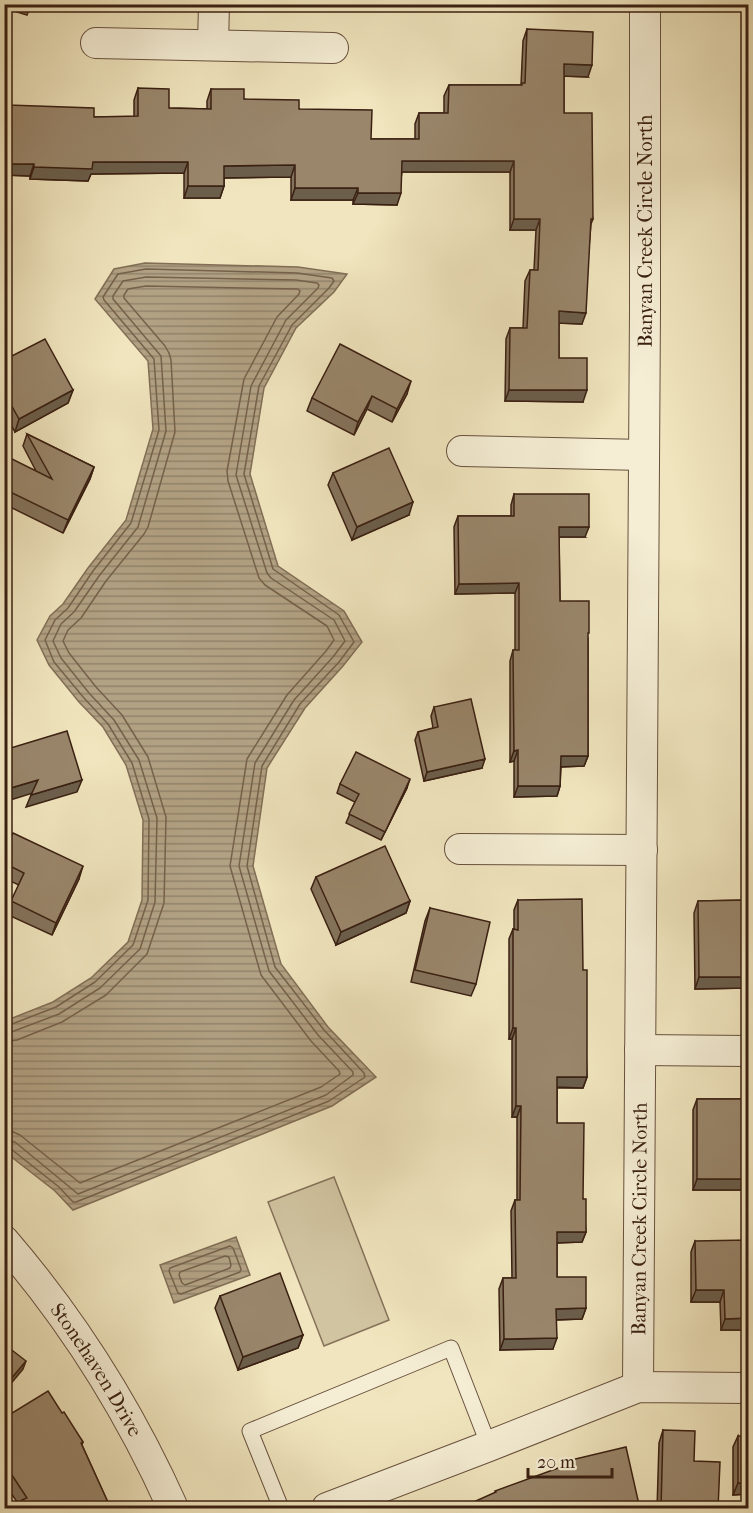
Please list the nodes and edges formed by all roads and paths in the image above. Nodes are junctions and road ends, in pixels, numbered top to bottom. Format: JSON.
{"nodes":[{"id":1,"x":213,"y":4,"type":"edge"},
{"id":2,"x":645,"y":4,"type":"edge"},
{"id":3,"x":96,"y":44,"type":"dead end"},
{"id":4,"x":213,"y":45,"type":"junction"},
{"id":5,"x":333,"y":48,"type":"dead end"},
{"id":6,"x":462,"y":451,"type":"dead end"},
{"id":7,"x":644,"y":455,"type":"junction"},
{"id":8,"x":460,"y":849,"type":"dead end"},
{"id":9,"x":642,"y":850,"type":"junction"},
{"id":10,"x":640,"y":1050,"type":"junction"},
{"id":11,"x":748,"y":1051,"type":"edge"},
{"id":12,"x":4,"y":1241,"type":"edge"},
{"id":13,"x":638,"y":1387,"type":"junction"},
{"id":14,"x":748,"y":1388,"type":"edge"},
{"id":15,"x":489,"y":1446,"type":"junction"},
{"id":16,"x":173,"y":1509,"type":"edge"},
{"id":17,"x":281,"y":1509,"type":"edge"},
{"id":18,"x":327,"y":1509,"type":"edge"}],
"edges":[{"from":1,"to":4,"type":"street"},
{"from":2,"to":7,"type":"street","name":"Banyan Creek Circle North"},
{"from":3,"to":4,"type":"street"},
{"from":4,"to":5,"type":"street"},
{"from":6,"to":7,"type":"street"},
{"from":7,"to":9,"type":"street","name":"Banyan Creek Circle North"},
{"from":8,"to":9,"type":"street"},
{"from":9,"to":10,"type":"street","name":"Banyan Creek Circle North"},
{"from":10,"to":11,"type":"street"},
{"from":10,"to":13,"type":"street","name":"Banyan Creek Circle North"},
{"from":12,"to":16,"type":"street","name":"Stonehaven Drive"},
{"from":13,"to":14,"type":"street"},
{"from":13,"to":15,"type":"street"},
{"from":15,"to":17,"type":"lane"},
{"from":15,"to":18,"type":"street"}]}
